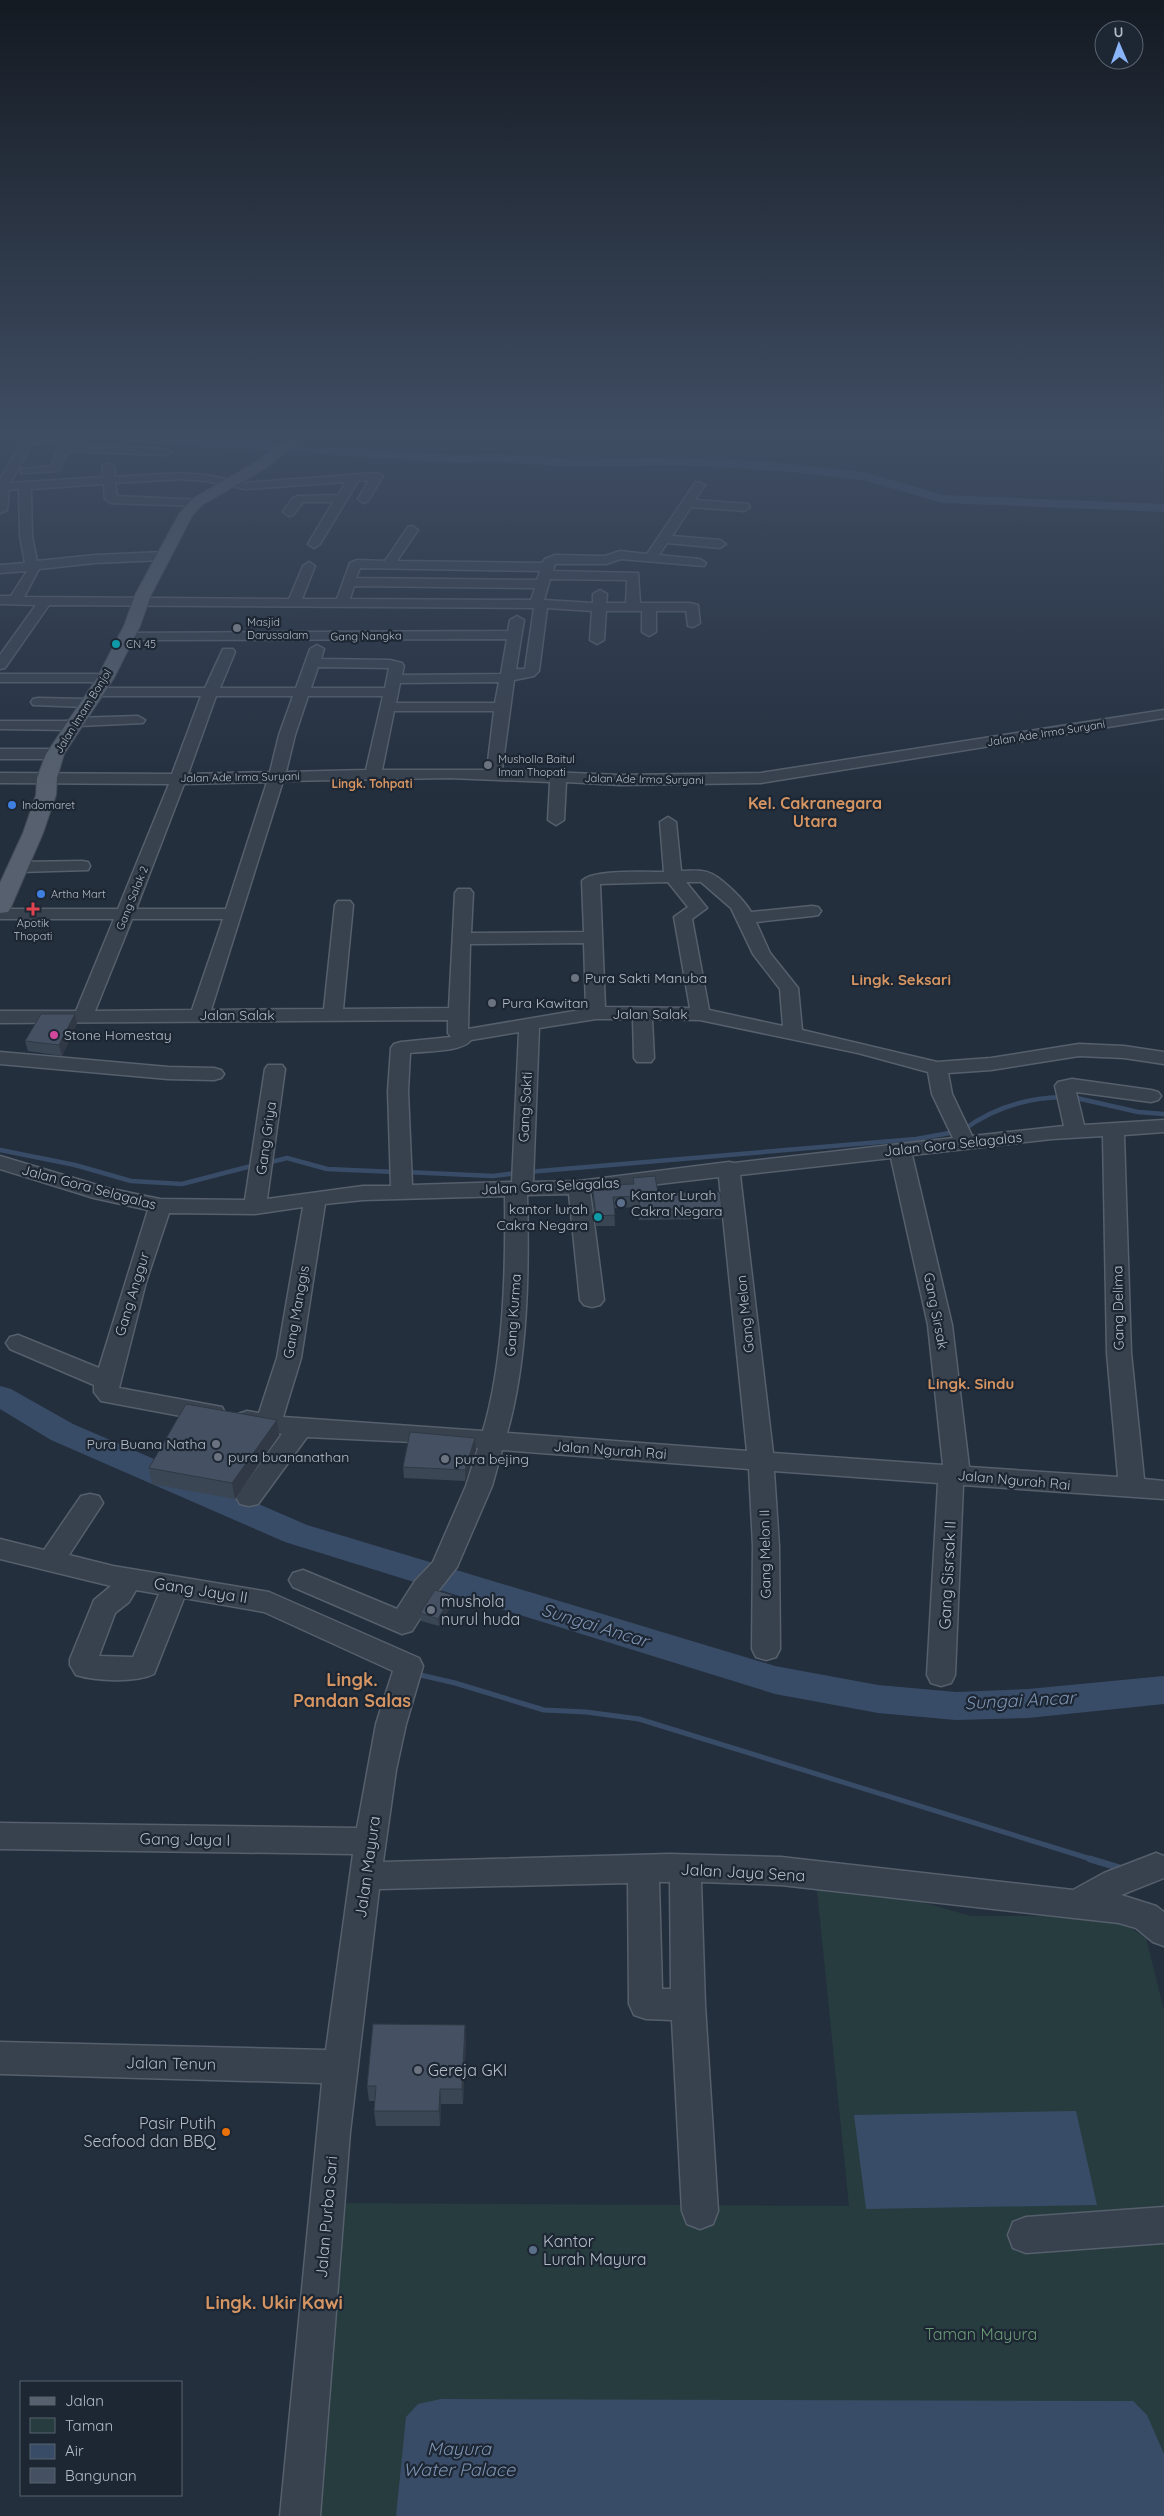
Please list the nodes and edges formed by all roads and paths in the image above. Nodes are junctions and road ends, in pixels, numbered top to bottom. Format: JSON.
{"nodes":[{"id":1,"x":30,"y":555,"type":"edge"},
{"id":2,"x":395,"y":555,"type":"edge"},
{"id":3,"x":618,"y":555,"type":"edge"},
{"id":4,"x":623,"y":555,"type":"edge"},
{"id":5,"x":653,"y":555,"type":"edge"},
{"id":6,"x":163,"y":556,"type":"joint"},
{"id":7,"x":651,"y":558,"type":"junction"},
{"id":8,"x":700,"y":562,"type":"dead end"},
{"id":9,"x":32,"y":564,"type":"junction"},
{"id":10,"x":389,"y":564,"type":"junction"},
{"id":11,"x":309,"y":566,"type":"dead end"},
{"id":12,"x":0,"y":569,"type":"edge"},
{"id":13,"x":544,"y":575,"type":"junction"},
{"id":14,"x":602,"y":575,"type":"junction"},
{"id":15,"x":348,"y":582,"type":"junction"},
{"id":16,"x":42,"y":597,"type":"junction"},
{"id":17,"x":142,"y":599,"type":"junction"},
{"id":18,"x":0,"y":600,"type":"edge"},
{"id":19,"x":15,"y":600,"type":"junction"},
{"id":20,"x":294,"y":603,"type":"junction"},
{"id":21,"x":342,"y":603,"type":"junction"},
{"id":22,"x":386,"y":603,"type":"junction"},
{"id":23,"x":465,"y":603,"type":"junction"},
{"id":24,"x":518,"y":604,"type":"junction"},
{"id":25,"x":539,"y":604,"type":"junction"},
{"id":26,"x":599,"y":607,"type":"junction"},
{"id":27,"x":633,"y":607,"type":"junction"},
{"id":28,"x":649,"y":607,"type":"junction"},
{"id":29,"x":461,"y":620,"type":"dead end"},
{"id":30,"x":369,"y":621,"type":"dead end"},
{"id":31,"x":692,"y":623,"type":"dead end"},
{"id":32,"x":649,"y":632,"type":"dead end"},
{"id":33,"x":516,"y":635,"type":"junction"},
{"id":34,"x":126,"y":636,"type":"junction"},
{"id":35,"x":372,"y":636,"type":"junction"},
{"id":36,"x":597,"y":640,"type":"dead end"},
{"id":37,"x":228,"y":652,"type":"dead end"},
{"id":38,"x":0,"y":665,"type":"edge"},
{"id":39,"x":508,"y":676,"type":"junction"},
{"id":40,"x":0,"y":678,"type":"edge"},
{"id":41,"x":105,"y":678,"type":"junction"},
{"id":42,"x":392,"y":685,"type":"junction"},
{"id":43,"x":210,"y":693,"type":"junction"},
{"id":44,"x":302,"y":693,"type":"junction"},
{"id":45,"x":92,"y":698,"type":"junction"},
{"id":46,"x":38,"y":702,"type":"dead end"},
{"id":47,"x":387,"y":707,"type":"junction"},
{"id":48,"x":502,"y":707,"type":"junction"},
{"id":49,"x":1164,"y":714,"type":"edge"},
{"id":50,"x":138,"y":720,"type":"dead end"},
{"id":51,"x":73,"y":724,"type":"junction"},
{"id":52,"x":0,"y":725,"type":"edge"},
{"id":53,"x":0,"y":754,"type":"edge"},
{"id":54,"x":55,"y":754,"type":"junction"},
{"id":55,"x":373,"y":773,"type":"junction"},
{"id":56,"x":494,"y":775,"type":"junction"},
{"id":57,"x":276,"y":777,"type":"junction"},
{"id":58,"x":558,"y":777,"type":"junction"},
{"id":59,"x":0,"y":778,"type":"edge"},
{"id":60,"x":46,"y":778,"type":"junction"},
{"id":61,"x":178,"y":779,"type":"junction"},
{"id":62,"x":556,"y":820,"type":"dead end"},
{"id":63,"x":668,"y":822,"type":"dead end"},
{"id":64,"x":82,"y":866,"type":"dead end"},
{"id":65,"x":19,"y":867,"type":"junction"},
{"id":66,"x":673,"y":877,"type":"junction"},
{"id":67,"x":4,"y":888,"type":"edge"},
{"id":68,"x":464,"y":892,"type":"dead end"},
{"id":69,"x":344,"y":904,"type":"dead end"},
{"id":70,"x":0,"y":907,"type":"edge"},
{"id":71,"x":812,"y":911,"type":"dead end"},
{"id":72,"x":0,"y":914,"type":"edge"},
{"id":73,"x":232,"y":914,"type":"junction"},
{"id":74,"x":126,"y":915,"type":"junction"},
{"id":75,"x":745,"y":918,"type":"junction"},
{"id":76,"x":593,"y":936,"type":"junction"},
{"id":77,"x":462,"y":940,"type":"junction"},
{"id":78,"x":642,"y":1013,"type":"junction"},
{"id":79,"x":458,"y":1014,"type":"junction"},
{"id":80,"x":596,"y":1014,"type":"junction"},
{"id":81,"x":700,"y":1014,"type":"junction"},
{"id":82,"x":333,"y":1015,"type":"junction"},
{"id":83,"x":0,"y":1016,"type":"edge"},
{"id":84,"x":83,"y":1016,"type":"junction"},
{"id":85,"x":200,"y":1016,"type":"junction"},
{"id":86,"x":529,"y":1026,"type":"junction"},
{"id":87,"x":793,"y":1034,"type":"junction"},
{"id":88,"x":462,"y":1035,"type":"junction"},
{"id":89,"x":0,"y":1058,"type":"edge"},
{"id":90,"x":644,"y":1058,"type":"dead end"},
{"id":91,"x":1164,"y":1058,"type":"edge"},
{"id":92,"x":937,"y":1068,"type":"junction"},
{"id":93,"x":276,"y":1069,"type":"dead end"},
{"id":94,"x":214,"y":1074,"type":"dead end"},
{"id":95,"x":1151,"y":1096,"type":"dead end"},
{"id":96,"x":1164,"y":1126,"type":"edge"},
{"id":97,"x":1114,"y":1128,"type":"junction"},
{"id":98,"x":1075,"y":1131,"type":"junction"},
{"id":99,"x":960,"y":1134,"type":"junction"},
{"id":100,"x":900,"y":1150,"type":"junction"},
{"id":101,"x":0,"y":1162,"type":"edge"},
{"id":102,"x":729,"y":1168,"type":"junction"},
{"id":103,"x":402,"y":1179,"type":"junction"},
{"id":104,"x":521,"y":1179,"type":"junction"},
{"id":105,"x":579,"y":1186,"type":"junction"},
{"id":106,"x":315,"y":1199,"type":"junction"},
{"id":107,"x":160,"y":1206,"type":"junction"},
{"id":108,"x":255,"y":1207,"type":"junction"},
{"id":109,"x":592,"y":1300,"type":"dead end"},
{"id":110,"x":18,"y":1343,"type":"dead end"},
{"id":111,"x":107,"y":1381,"type":"junction"},
{"id":112,"x":268,"y":1424,"type":"junction"},
{"id":113,"x":300,"y":1428,"type":"junction"},
{"id":114,"x":492,"y":1439,"type":"junction"},
{"id":115,"x":761,"y":1460,"type":"junction"},
{"id":116,"x":954,"y":1475,"type":"junction"},
{"id":117,"x":1132,"y":1488,"type":"junction"},
{"id":118,"x":1164,"y":1490,"type":"edge"},
{"id":119,"x":249,"y":1497,"type":"dead end"},
{"id":120,"x":90,"y":1504,"type":"dead end"},
{"id":121,"x":0,"y":1550,"type":"edge"},
{"id":122,"x":50,"y":1562,"type":"junction"},
{"id":123,"x":303,"y":1580,"type":"dead end"},
{"id":124,"x":125,"y":1585,"type":"junction"},
{"id":125,"x":173,"y":1593,"type":"junction"},
{"id":126,"x":766,"y":1649,"type":"dead end"},
{"id":127,"x":404,"y":1669,"type":"joint"},
{"id":128,"x":941,"y":1675,"type":"dead end"},
{"id":129,"x":370,"y":1841,"type":"junction"},
{"id":130,"x":2,"y":1842,"type":"edge"},
{"id":131,"x":1156,"y":1867,"type":"dead end"},
{"id":132,"x":686,"y":1868,"type":"junction"},
{"id":133,"x":643,"y":1869,"type":"junction"},
{"id":134,"x":365,"y":1876,"type":"junction"},
{"id":135,"x":1117,"y":1896,"type":"junction"},
{"id":136,"x":1164,"y":1932,"type":"edge"},
{"id":137,"x":688,"y":2004,"type":"junction"},
{"id":138,"x":0,"y":2058,"type":"edge"},
{"id":139,"x":342,"y":2067,"type":"junction"},
{"id":140,"x":700,"y":2211,"type":"dead end"},
{"id":141,"x":1164,"y":2225,"type":"edge"},
{"id":142,"x":1026,"y":2235,"type":"dead end"},
{"id":143,"x":300,"y":2516,"type":"edge"}],
"edges":[{"from":1,"to":9,"type":"street"},
{"from":2,"to":10,"type":"street"},
{"from":3,"to":13,"type":"street"},
{"from":4,"to":7,"type":"street"},
{"from":5,"to":7,"type":"street"},
{"from":6,"to":9,"type":"street"},
{"from":6,"to":17,"type":"main road","name":"Jalan Imam Bonjol"},
{"from":7,"to":8,"type":"street"},
{"from":9,"to":12,"type":"street"},
{"from":9,"to":19,"type":"street"},
{"from":10,"to":13,"type":"street"},
{"from":10,"to":15,"type":"street"},
{"from":11,"to":20,"type":"street"},
{"from":13,"to":14,"type":"street"},
{"from":13,"to":15,"type":"street"},
{"from":13,"to":25,"type":"street"},
{"from":14,"to":26,"type":"street"},
{"from":14,"to":27,"type":"street"},
{"from":15,"to":21,"type":"street"},
{"from":16,"to":17,"type":"street"},
{"from":16,"to":19,"type":"street"},
{"from":16,"to":38,"type":"street"},
{"from":17,"to":20,"type":"street"},
{"from":17,"to":34,"type":"main road","name":"Jalan Imam Bonjol"},
{"from":18,"to":19,"type":"street"},
{"from":20,"to":21,"type":"street"},
{"from":21,"to":22,"type":"street"},
{"from":22,"to":23,"type":"street"},
{"from":22,"to":35,"type":"street"},
{"from":23,"to":24,"type":"street"},
{"from":23,"to":29,"type":"street"},
{"from":24,"to":25,"type":"street"},
{"from":24,"to":33,"type":"street"},
{"from":25,"to":26,"type":"street"},
{"from":25,"to":39,"type":"street"},
{"from":26,"to":27,"type":"street"},
{"from":26,"to":36,"type":"street"},
{"from":27,"to":28,"type":"street"},
{"from":28,"to":31,"type":"street"},
{"from":28,"to":32,"type":"street"},
{"from":30,"to":35,"type":"street"},
{"from":33,"to":35,"type":"street","name":"Gang Nangka"},
{"from":33,"to":39,"type":"street"},
{"from":34,"to":35,"type":"street","name":"Gang Nangka"},
{"from":34,"to":41,"type":"main road","name":"Jalan Imam Bonjol"},
{"from":37,"to":43,"type":"street","name":"Gang Salak 2"},
{"from":39,"to":42,"type":"street"},
{"from":39,"to":48,"type":"street"},
{"from":40,"to":41,"type":"street"},
{"from":41,"to":45,"type":"main road","name":"Jalan Imam Bonjol"},
{"from":42,"to":44,"type":"street"},
{"from":42,"to":44,"type":"street"},
{"from":42,"to":47,"type":"street"},
{"from":43,"to":44,"type":"street"},
{"from":43,"to":45,"type":"street"},
{"from":43,"to":61,"type":"street","name":"Gang Salak 2"},
{"from":44,"to":57,"type":"street"},
{"from":45,"to":46,"type":"street"},
{"from":45,"to":51,"type":"main road","name":"Jalan Imam Bonjol"},
{"from":47,"to":48,"type":"street"},
{"from":47,"to":55,"type":"street"},
{"from":48,"to":56,"type":"street"},
{"from":49,"to":58,"type":"street","name":"Jalan Ade Irma Suryani"},
{"from":50,"to":51,"type":"street"},
{"from":51,"to":52,"type":"street"},
{"from":51,"to":54,"type":"main road","name":"Jalan Imam Bonjol"},
{"from":53,"to":54,"type":"street"},
{"from":54,"to":60,"type":"main road","name":"Jalan Imam Bonjol"},
{"from":55,"to":56,"type":"street","name":"Jalan Ade Irma Suryani"},
{"from":55,"to":57,"type":"street","name":"Jalan Ade Irma Suryani"},
{"from":56,"to":58,"type":"street","name":"Jalan Ade Irma Suryani"},
{"from":57,"to":61,"type":"street","name":"Jalan Ade Irma Suryani"},
{"from":57,"to":73,"type":"street"},
{"from":58,"to":62,"type":"street"},
{"from":59,"to":60,"type":"street","name":"Jalan Ade Irma Suryani"},
{"from":60,"to":61,"type":"street","name":"Jalan Ade Irma Suryani"},
{"from":60,"to":65,"type":"main road","name":"Jalan Imam Bonjol"},
{"from":61,"to":74,"type":"street","name":"Gang Salak 2"},
{"from":63,"to":66,"type":"street"},
{"from":64,"to":65,"type":"street"},
{"from":65,"to":67,"type":"main road","name":"Jalan Imam Bonjol"},
{"from":66,"to":75,"type":"street"},
{"from":66,"to":76,"type":"street"},
{"from":66,"to":81,"type":"street"},
{"from":67,"to":70,"type":"main road","name":"Jalan Imam Bonjol"},
{"from":68,"to":77,"type":"street"},
{"from":69,"to":82,"type":"street"},
{"from":71,"to":75,"type":"street"},
{"from":72,"to":74,"type":"street"},
{"from":73,"to":74,"type":"street"},
{"from":73,"to":85,"type":"street"},
{"from":74,"to":84,"type":"street","name":"Gang Salak 2"},
{"from":75,"to":87,"type":"street"},
{"from":76,"to":77,"type":"street"},
{"from":76,"to":80,"type":"street"},
{"from":77,"to":79,"type":"street"},
{"from":78,"to":80,"type":"street","name":"Jalan Salak"},
{"from":78,"to":81,"type":"street","name":"Jalan Salak"},
{"from":78,"to":90,"type":"street"},
{"from":79,"to":82,"type":"street","name":"Jalan Salak"},
{"from":79,"to":88,"type":"street"},
{"from":80,"to":86,"type":"street","name":"Jalan Salak"},
{"from":81,"to":87,"type":"street","name":"Jalan Salak"},
{"from":82,"to":85,"type":"street","name":"Jalan Salak"},
{"from":83,"to":84,"type":"street","name":"Jalan Salak"},
{"from":84,"to":85,"type":"street","name":"Jalan Salak"},
{"from":86,"to":88,"type":"street","name":"Jalan Salak"},
{"from":86,"to":104,"type":"street","name":"Gang Sakti"},
{"from":87,"to":92,"type":"street","name":"Jalan Salak"},
{"from":88,"to":103,"type":"street","name":"Jalan Salak"},
{"from":89,"to":94,"type":"street"},
{"from":91,"to":92,"type":"street","name":"Jalan Salak"},
{"from":92,"to":99,"type":"street"},
{"from":93,"to":108,"type":"street","name":"Gang Griya"},
{"from":95,"to":98,"type":"street"},
{"from":96,"to":97,"type":"street","name":"Jalan Gora Selagalas"},
{"from":97,"to":98,"type":"street","name":"Jalan Gora Selagalas"},
{"from":97,"to":117,"type":"street","name":"Gang Delima"},
{"from":98,"to":99,"type":"street","name":"Jalan Gora Selagalas"},
{"from":99,"to":100,"type":"street","name":"Jalan Gora Selagalas"},
{"from":100,"to":102,"type":"street","name":"Jalan Gora Selagalas"},
{"from":100,"to":116,"type":"street","name":"Gang Sirsak"},
{"from":101,"to":107,"type":"street","name":"Jalan Gora Selagalas"},
{"from":102,"to":105,"type":"street","name":"Jalan Gora Selagalas"},
{"from":102,"to":115,"type":"street","name":"Gang Melon"},
{"from":103,"to":104,"type":"street","name":"Jalan Gora Selagalas"},
{"from":103,"to":106,"type":"street","name":"Jalan Gora Selagalas"},
{"from":104,"to":105,"type":"street","name":"Jalan Gora Selagalas"},
{"from":104,"to":114,"type":"street","name":"Gang Kurma"},
{"from":105,"to":109,"type":"street"},
{"from":106,"to":108,"type":"street","name":"Jalan Gora Selagalas"},
{"from":106,"to":112,"type":"street","name":"Gang Manggis"},
{"from":107,"to":108,"type":"street","name":"Jalan Gora Selagalas"},
{"from":107,"to":111,"type":"street","name":"Gang Anggur"},
{"from":110,"to":111,"type":"street","name":"Jalan Ngurah Rai"},
{"from":111,"to":112,"type":"street","name":"Jalan Ngurah Rai"},
{"from":112,"to":113,"type":"street","name":"Jalan Ngurah Rai"},
{"from":113,"to":114,"type":"street","name":"Jalan Ngurah Rai"},
{"from":113,"to":119,"type":"street"},
{"from":114,"to":115,"type":"street","name":"Jalan Ngurah Rai"},
{"from":114,"to":123,"type":"street","name":"Gang Kurma"},
{"from":115,"to":116,"type":"street","name":"Jalan Ngurah Rai"},
{"from":115,"to":126,"type":"street","name":"Gang Melon II"},
{"from":116,"to":117,"type":"street","name":"Jalan Ngurah Rai"},
{"from":116,"to":128,"type":"street","name":"Gang Sisrsak II"},
{"from":117,"to":118,"type":"street","name":"Jalan Ngurah Rai"},
{"from":120,"to":122,"type":"street"},
{"from":121,"to":122,"type":"street","name":"Gang Jaya II"},
{"from":122,"to":124,"type":"street","name":"Gang Jaya II"},
{"from":124,"to":125,"type":"street","name":"Gang Jaya II"},
{"from":124,"to":125,"type":"street"},
{"from":125,"to":127,"type":"street","name":"Gang Jaya II"},
{"from":127,"to":129,"type":"street","name":"Jalan Mayura"},
{"from":129,"to":130,"type":"street","name":"Gang Jaya I"},
{"from":129,"to":134,"type":"street","name":"Jalan Mayura"},
{"from":131,"to":135,"type":"street"},
{"from":132,"to":133,"type":"street","name":"Jalan Jaya Sena"},
{"from":132,"to":135,"type":"street","name":"Jalan Jaya Sena"},
{"from":132,"to":137,"type":"street"},
{"from":133,"to":134,"type":"street","name":"Jalan Jaya Sena"},
{"from":133,"to":137,"type":"street"},
{"from":134,"to":139,"type":"street","name":"Jalan Mayura"},
{"from":135,"to":136,"type":"street"},
{"from":137,"to":140,"type":"street"},
{"from":138,"to":139,"type":"street","name":"Jalan Tenun"},
{"from":139,"to":143,"type":"street","name":"Jalan Purba Sari"},
{"from":141,"to":142,"type":"street"}]}
